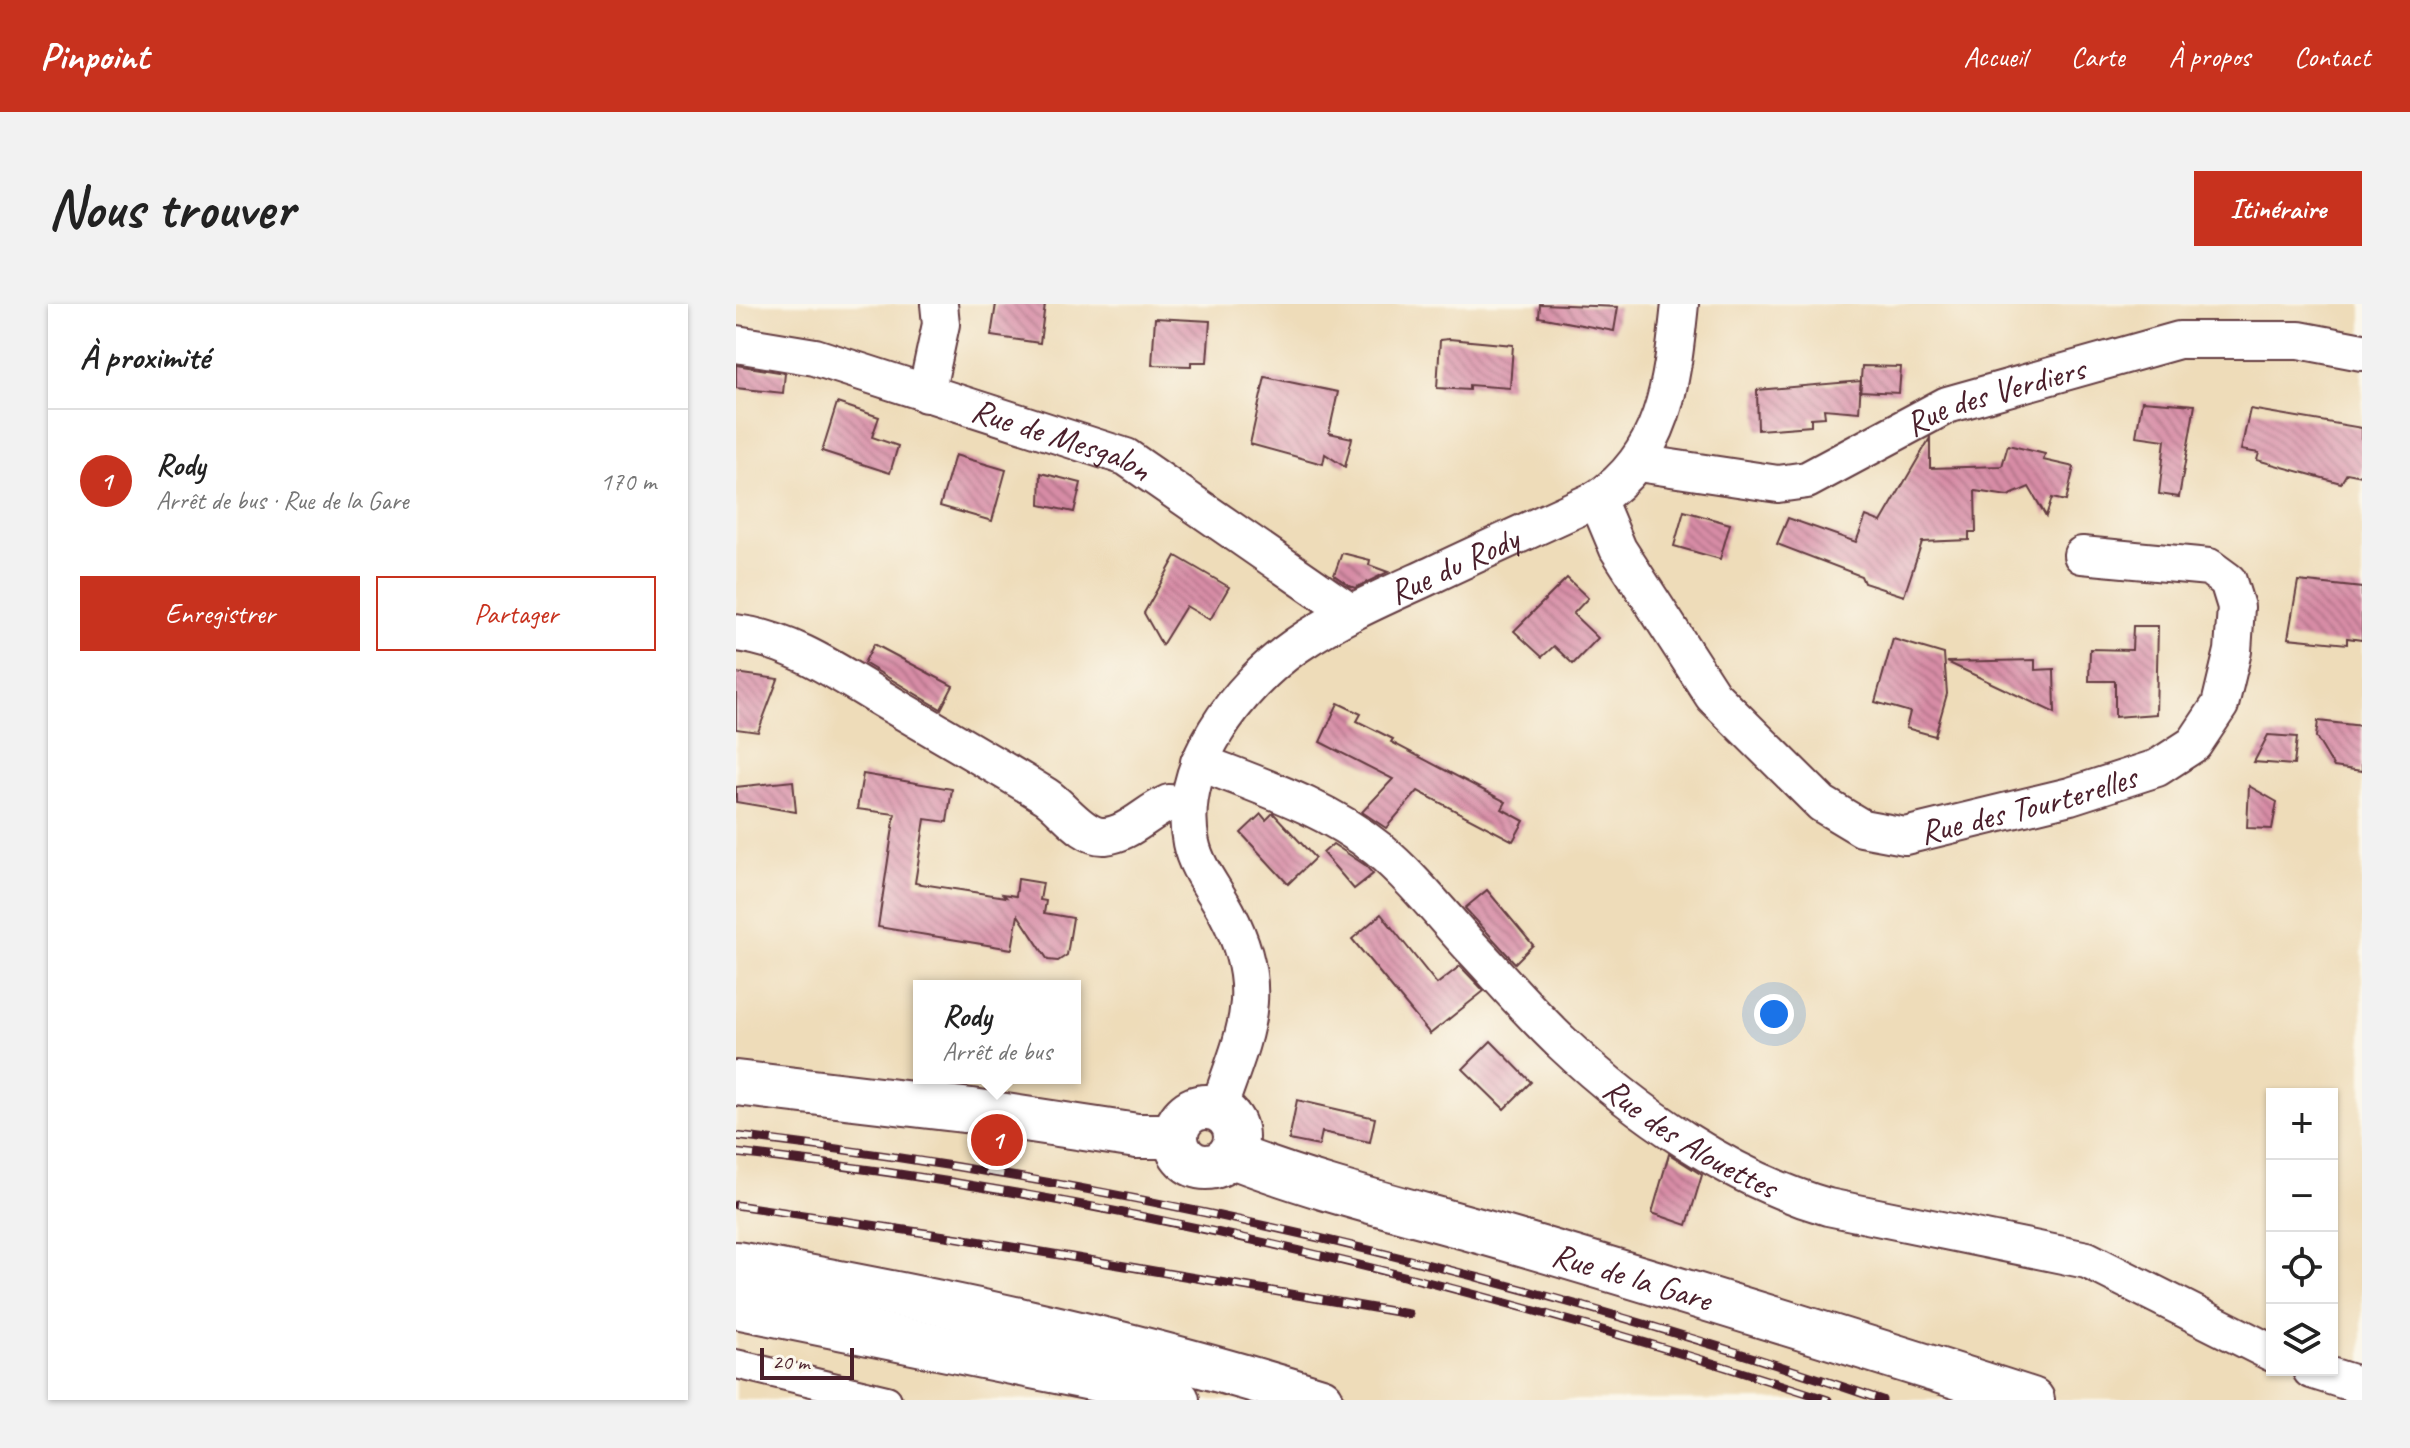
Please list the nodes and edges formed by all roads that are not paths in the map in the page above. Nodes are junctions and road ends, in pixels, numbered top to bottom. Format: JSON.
{"nodes":[{"id":1,"x":939,"y":304,"type":"edge"},
{"id":2,"x":1680,"y":304,"type":"edge"},
{"id":3,"x":736,"y":344,"type":"edge"},
{"id":4,"x":2362,"y":352,"type":"edge"},
{"id":5,"x":926,"y":394,"type":"junction"},
{"id":6,"x":1638,"y":463,"type":"junction"},
{"id":7,"x":1597,"y":499,"type":"junction"},
{"id":8,"x":2082,"y":555,"type":"dead end"},
{"id":9,"x":1350,"y":612,"type":"junction"},
{"id":10,"x":736,"y":633,"type":"edge"},
{"id":11,"x":1199,"y":762,"type":"junction"},
{"id":12,"x":1188,"y":810,"type":"junction"},
{"id":13,"x":736,"y":1083,"type":"edge"},
{"id":14,"x":1218,"y":1109,"type":"junction"},
{"id":15,"x":1176,"y":1136,"type":"junction"},
{"id":16,"x":1230,"y":1155,"type":"junction"},
{"id":17,"x":736,"y":1264,"type":"edge"},
{"id":18,"x":736,"y":1306,"type":"edge"},
{"id":19,"x":2266,"y":1350,"type":"edge"},
{"id":20,"x":736,"y":1364,"type":"edge"},
{"id":21,"x":2330,"y":1376,"type":"edge"},
{"id":22,"x":2362,"y":1386,"type":"edge"},
{"id":23,"x":887,"y":1400,"type":"edge"},
{"id":24,"x":1177,"y":1400,"type":"edge"},
{"id":25,"x":1321,"y":1400,"type":"edge"},
{"id":26,"x":2032,"y":1400,"type":"edge"}],
"edges":[{"from":1,"to":5,"type":"street"},
{"from":2,"to":6,"type":"street","name":"Rue du Rody"},
{"from":3,"to":5,"type":"street","name":"Rue de Mesgalon"},
{"from":4,"to":6,"type":"street","name":"Rue des Verdiers"},
{"from":5,"to":9,"type":"street","name":"Rue de Mesgalon"},
{"from":6,"to":7,"type":"street","name":"Rue du Rody"},
{"from":7,"to":8,"type":"street","name":"Rue des Tourterelles"},
{"from":7,"to":9,"type":"street","name":"Rue du Rody"},
{"from":9,"to":11,"type":"street","name":"Rue du Rody"},
{"from":10,"to":12,"type":"street"},
{"from":11,"to":12,"type":"street","name":"Rue du Rody"},
{"from":11,"to":19,"type":"street","name":"Rue des Alouettes"},
{"from":12,"to":14,"type":"street","name":"Rue du Rody"},
{"from":13,"to":15,"type":"main road"},
{"from":14,"to":15,"type":"main road"},
{"from":14,"to":16,"type":"main road"},
{"from":15,"to":16,"type":"main road"},
{"from":16,"to":26,"type":"main road","name":"Rue de la Gare"},
{"from":17,"to":25,"type":"main road"},
{"from":18,"to":24,"type":"main road"},
{"from":20,"to":23,"type":"street"},
{"from":21,"to":22,"type":"street"}]}
